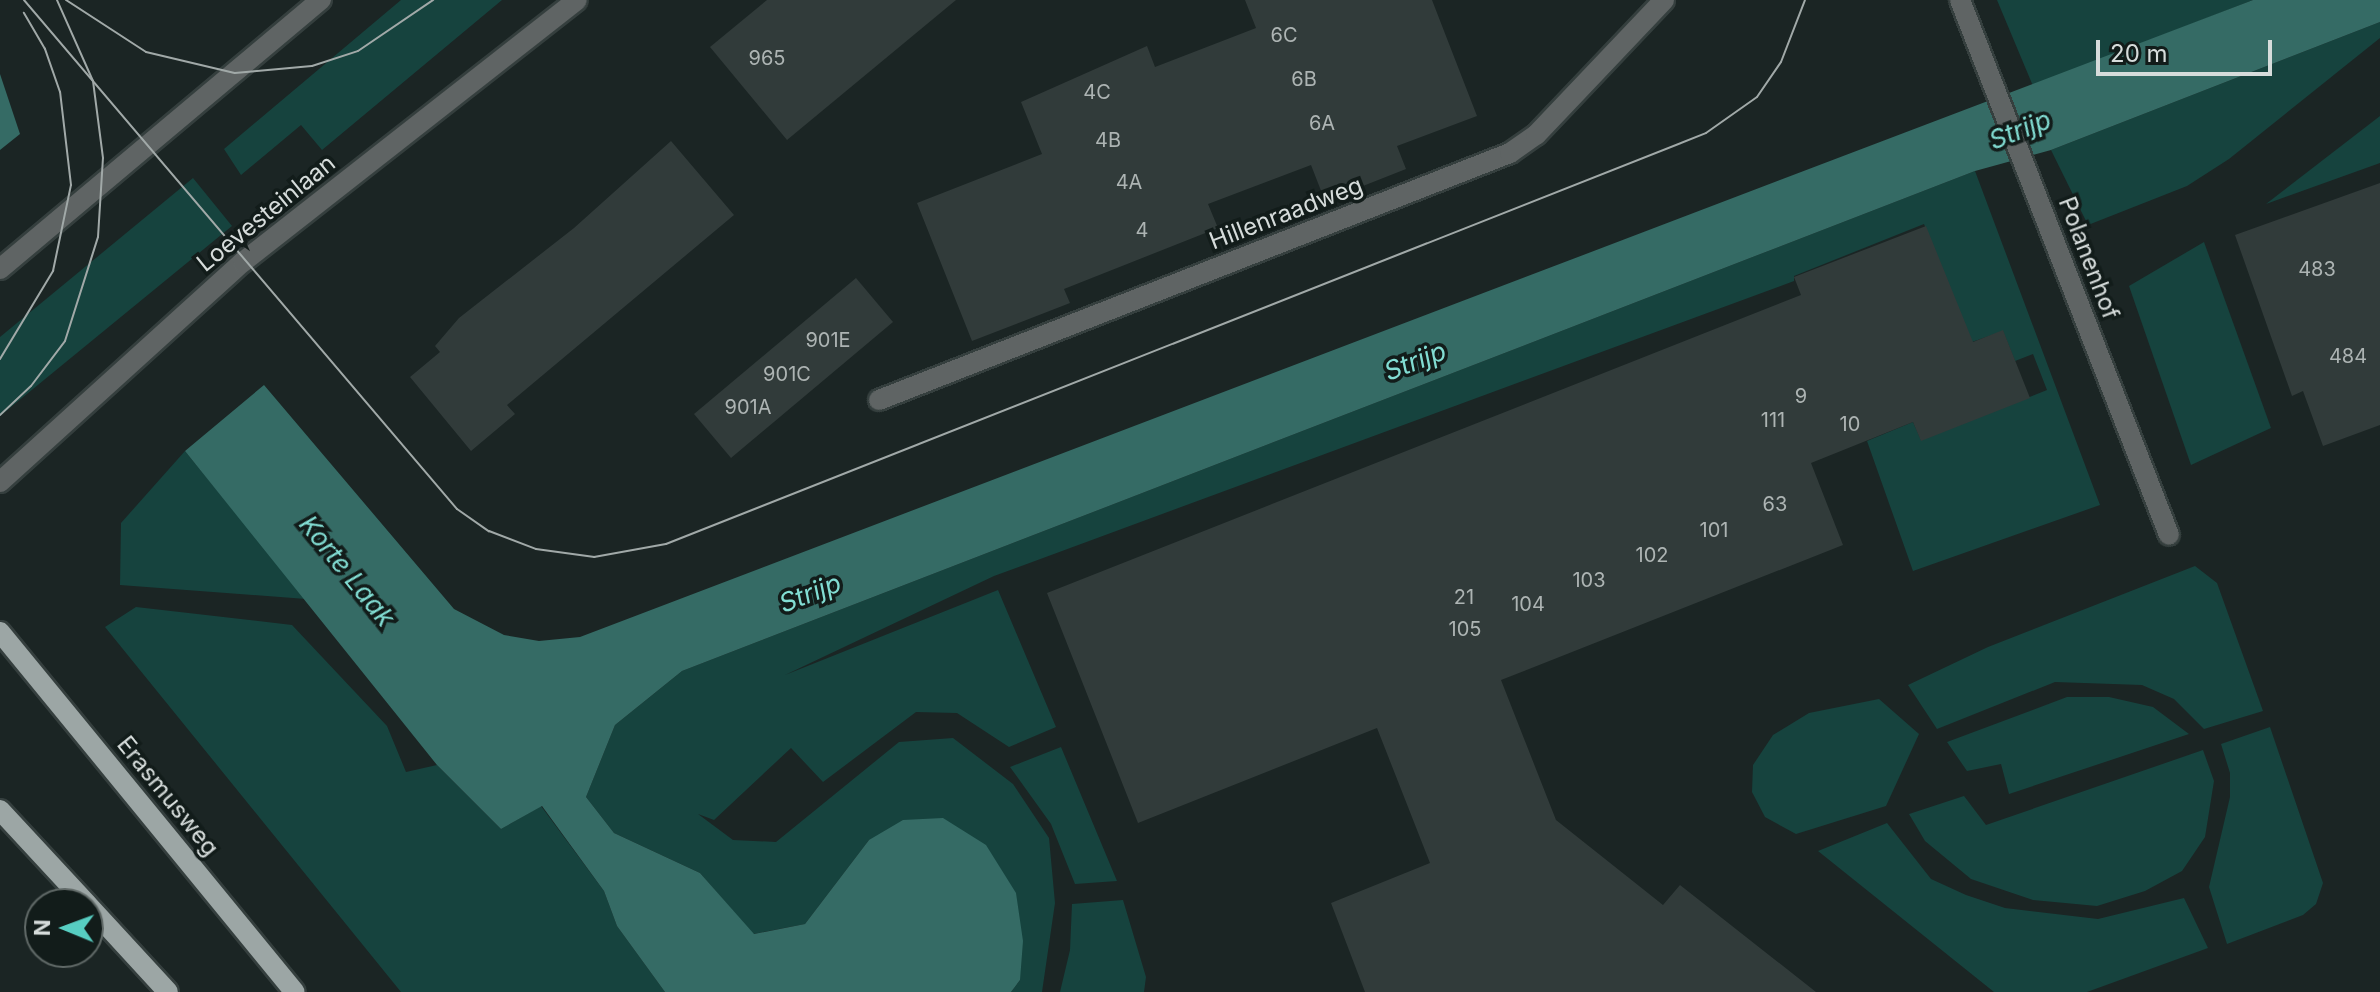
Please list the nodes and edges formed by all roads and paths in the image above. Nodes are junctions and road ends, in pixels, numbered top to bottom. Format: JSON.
{"nodes":[{"id":1,"x":321,"y":0,"type":"edge"},
{"id":2,"x":577,"y":0,"type":"edge"},
{"id":3,"x":1664,"y":0,"type":"edge"},
{"id":4,"x":1960,"y":0,"type":"edge"},
{"id":5,"x":0,"y":269,"type":"edge"},
{"id":6,"x":879,"y":400,"type":"dead end"},
{"id":7,"x":0,"y":482,"type":"edge"},
{"id":8,"x":2169,"y":535,"type":"dead end"},
{"id":9,"x":0,"y":632,"type":"edge"},
{"id":10,"x":0,"y":810,"type":"edge"},
{"id":11,"x":73,"y":888,"type":"edge"},
{"id":12,"x":104,"y":922,"type":"edge"},
{"id":13,"x":168,"y":992,"type":"edge"},
{"id":14,"x":295,"y":992,"type":"edge"}],
"edges":[{"from":1,"to":5,"type":"street"},
{"from":2,"to":7,"type":"street","name":"Loevesteinlaan"},
{"from":3,"to":6,"type":"street","name":"Hillenraadweg"},
{"from":4,"to":8,"type":"street","name":"Polanenhof"},
{"from":9,"to":14,"type":"main road","name":"Erasmusweg"},
{"from":10,"to":11,"type":"main road"},
{"from":12,"to":13,"type":"main road"}]}
